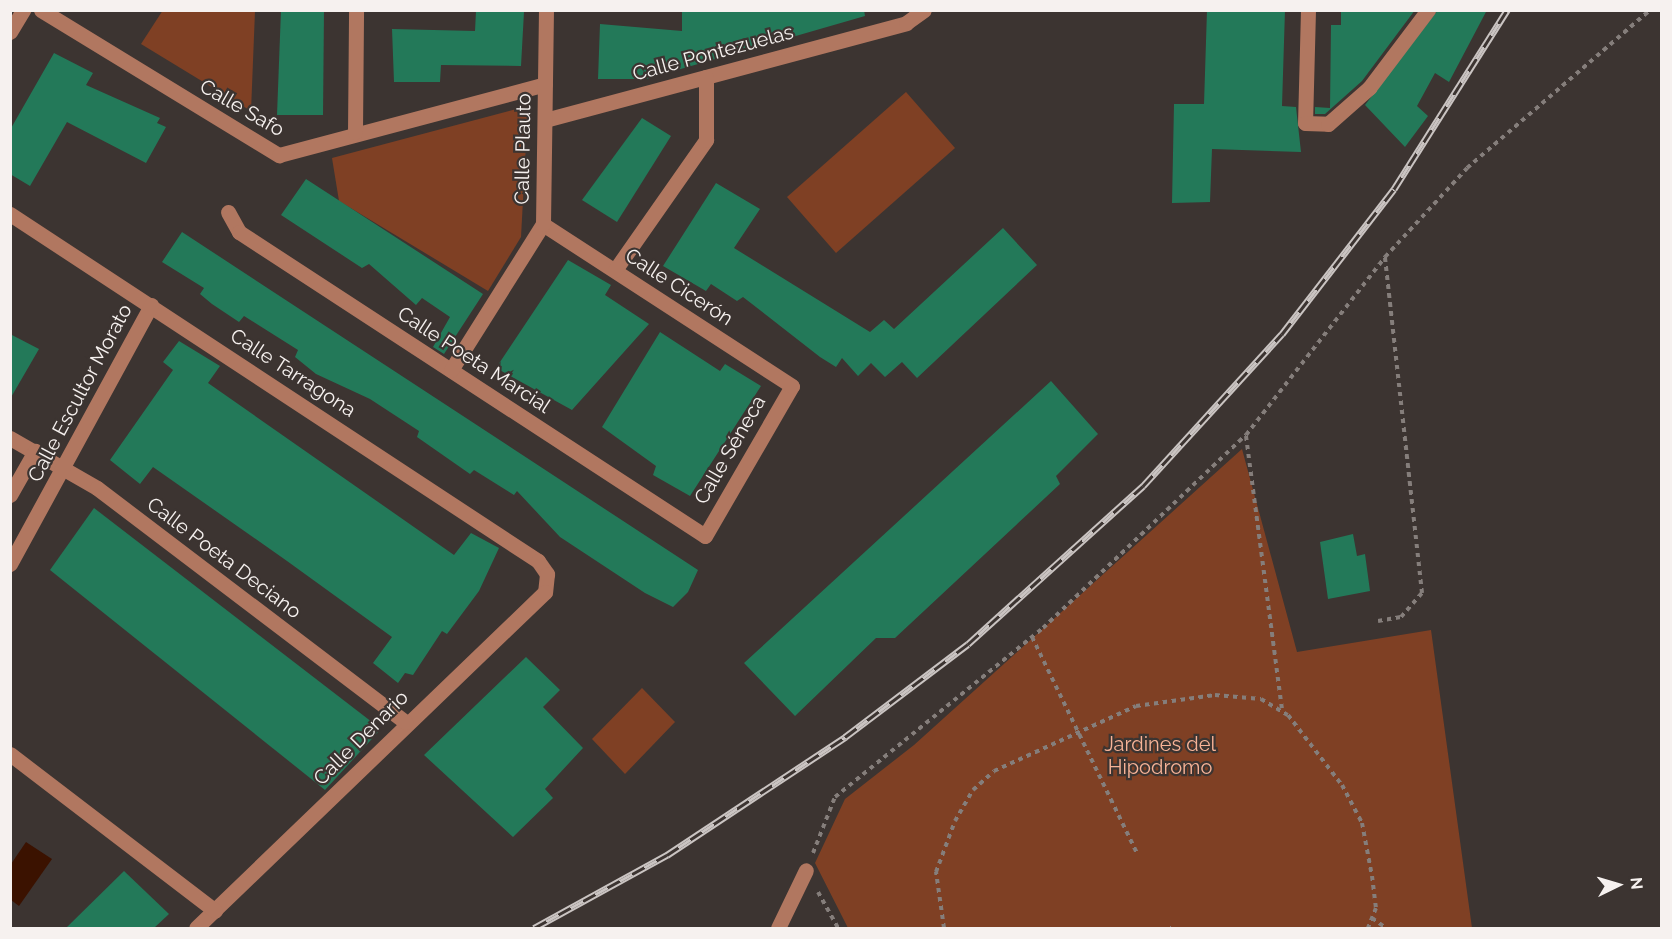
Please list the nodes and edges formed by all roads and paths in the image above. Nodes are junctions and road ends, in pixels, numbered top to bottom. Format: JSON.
{"nodes":[{"id":1,"x":23,"y":10,"type":"edge"},
{"id":2,"x":41,"y":10,"type":"edge"},
{"id":3,"x":357,"y":10,"type":"edge"},
{"id":4,"x":546,"y":10,"type":"edge"},
{"id":5,"x":924,"y":10,"type":"edge"},
{"id":6,"x":1308,"y":10,"type":"edge"},
{"id":7,"x":1428,"y":10,"type":"edge"},
{"id":8,"x":1650,"y":10,"type":"edge"},
{"id":9,"x":10,"y":32,"type":"edge"},
{"id":10,"x":706,"y":77,"type":"junction"},
{"id":11,"x":545,"y":84,"type":"junction"},
{"id":12,"x":544,"y":120,"type":"junction"},
{"id":13,"x":355,"y":132,"type":"junction"},
{"id":14,"x":228,"y":212,"type":"dead end"},
{"id":15,"x":10,"y":214,"type":"edge"},
{"id":16,"x":543,"y":224,"type":"junction"},
{"id":17,"x":1385,"y":257,"type":"junction"},
{"id":18,"x":615,"y":270,"type":"junction"},
{"id":19,"x":151,"y":304,"type":"junction"},
{"id":20,"x":451,"y":370,"type":"junction"},
{"id":21,"x":792,"y":386,"type":"joint"},
{"id":22,"x":1246,"y":435,"type":"junction"},
{"id":23,"x":10,"y":438,"type":"edge"},
{"id":24,"x":34,"y":451,"type":"junction"},
{"id":25,"x":64,"y":467,"type":"junction"},
{"id":26,"x":10,"y":495,"type":"edge"},
{"id":27,"x":705,"y":536,"type":"joint"},
{"id":28,"x":10,"y":564,"type":"edge"},
{"id":29,"x":547,"y":574,"type":"joint"},
{"id":30,"x":1378,"y":621,"type":"dead end"},
{"id":31,"x":1032,"y":637,"type":"junction"},
{"id":32,"x":1282,"y":711,"type":"junction"},
{"id":33,"x":405,"y":722,"type":"junction"},
{"id":34,"x":1076,"y":732,"type":"junction"},
{"id":35,"x":10,"y":754,"type":"edge"},
{"id":36,"x":1138,"y":855,"type":"dead end"},
{"id":37,"x":806,"y":870,"type":"junction"},
{"id":38,"x":215,"y":911,"type":"junction"},
{"id":39,"x":1372,"y":918,"type":"junction"},
{"id":40,"x":196,"y":928,"type":"edge"},
{"id":41,"x":778,"y":928,"type":"edge"},
{"id":42,"x":838,"y":928,"type":"edge"},
{"id":43,"x":944,"y":928,"type":"edge"},
{"id":44,"x":1368,"y":928,"type":"edge"},
{"id":45,"x":1386,"y":928,"type":"edge"}],
"edges":[{"from":1,"to":9,"type":"street"},
{"from":2,"to":13,"type":"street","name":"Calle Safo"},
{"from":3,"to":13,"type":"street"},
{"from":4,"to":11,"type":"street","name":"Calle Plauto"},
{"from":5,"to":10,"type":"street","name":"Calle Pontezuelas"},
{"from":6,"to":7,"type":"street"},
{"from":8,"to":17,"type":"path"},
{"from":10,"to":12,"type":"street","name":"Calle Pontezuelas"},
{"from":10,"to":18,"type":"street"},
{"from":11,"to":12,"type":"street","name":"Calle Plauto"},
{"from":11,"to":13,"type":"street","name":"Calle Safo"},
{"from":12,"to":16,"type":"street","name":"Calle Plauto"},
{"from":14,"to":20,"type":"street","name":"Calle Poeta Marcial"},
{"from":15,"to":19,"type":"street","name":"Calle Tarragona"},
{"from":16,"to":18,"type":"street","name":"Calle Cicerón"},
{"from":16,"to":20,"type":"street","name":"Calle Plauto"},
{"from":17,"to":22,"type":"path"},
{"from":17,"to":30,"type":"path"},
{"from":18,"to":21,"type":"street","name":"Calle Cicerón"},
{"from":19,"to":25,"type":"street","name":"Calle Escultor Morato"},
{"from":19,"to":29,"type":"street","name":"Calle Tarragona"},
{"from":20,"to":27,"type":"street","name":"Calle Poeta Marcial"},
{"from":21,"to":27,"type":"street","name":"Calle Séneca"},
{"from":22,"to":31,"type":"path"},
{"from":22,"to":32,"type":"path"},
{"from":23,"to":24,"type":"street","name":"Calle Poeta Deciano"},
{"from":24,"to":25,"type":"street","name":"Calle Poeta Deciano"},
{"from":24,"to":26,"type":"street"},
{"from":25,"to":28,"type":"street","name":"Calle Escultor Morato"},
{"from":25,"to":33,"type":"street","name":"Calle Poeta Deciano"},
{"from":29,"to":33,"type":"street","name":"Calle Denario"},
{"from":31,"to":34,"type":"path"},
{"from":31,"to":37,"type":"path"},
{"from":32,"to":34,"type":"path"},
{"from":32,"to":39,"type":"path"},
{"from":33,"to":38,"type":"street","name":"Calle Denario"},
{"from":34,"to":36,"type":"path"},
{"from":34,"to":43,"type":"path"},
{"from":35,"to":38,"type":"street"},
{"from":37,"to":41,"type":"street"},
{"from":37,"to":42,"type":"path"},
{"from":38,"to":40,"type":"street","name":"Calle Denario"},
{"from":39,"to":44,"type":"path"},
{"from":39,"to":45,"type":"path"}]}
